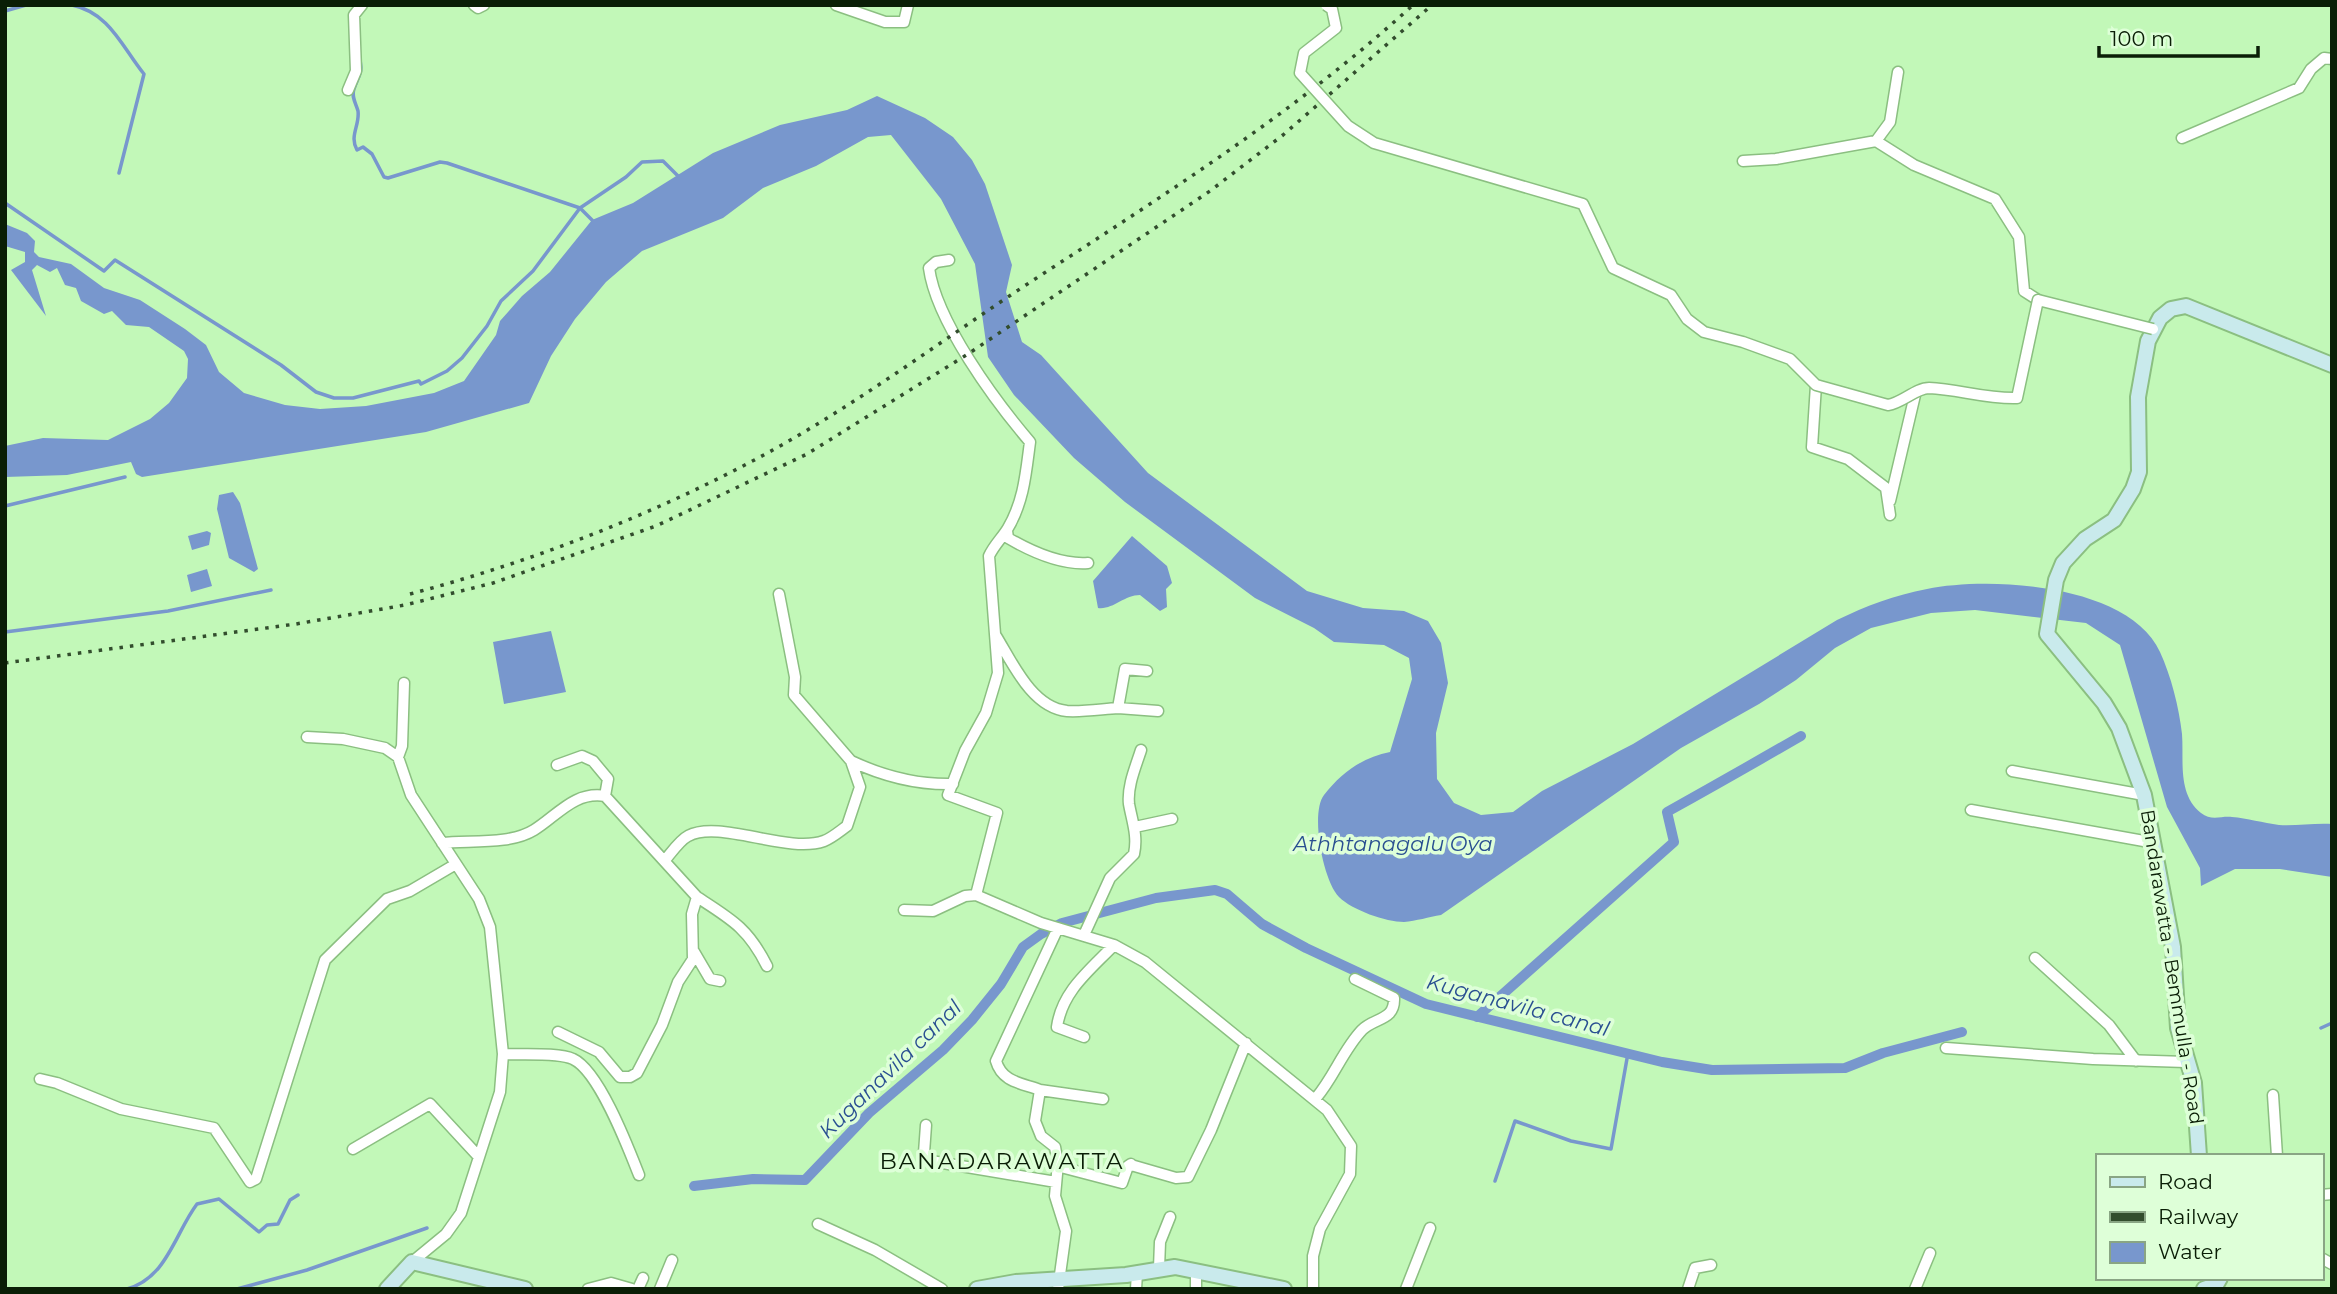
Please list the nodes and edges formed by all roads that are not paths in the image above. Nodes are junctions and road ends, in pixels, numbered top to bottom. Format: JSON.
{"nodes":[{"id":1,"x":362,"y":5,"type":"edge"},
{"id":2,"x":474,"y":5,"type":"edge"},
{"id":3,"x":484,"y":5,"type":"edge"},
{"id":4,"x":836,"y":5,"type":"edge"},
{"id":5,"x":908,"y":5,"type":"edge"},
{"id":6,"x":1326,"y":5,"type":"edge"},
{"id":7,"x":2332,"y":58,"type":"edge"},
{"id":8,"x":1898,"y":72,"type":"dead end"},
{"id":9,"x":348,"y":90,"type":"dead end"},
{"id":10,"x":2182,"y":138,"type":"dead end"},
{"id":11,"x":1876,"y":141,"type":"junction"},
{"id":12,"x":1743,"y":161,"type":"dead end"},
{"id":13,"x":949,"y":260,"type":"dead end"},
{"id":14,"x":2038,"y":300,"type":"junction"},
{"id":15,"x":2153,"y":329,"type":"junction"},
{"id":16,"x":2332,"y":365,"type":"edge"},
{"id":17,"x":1816,"y":385,"type":"junction"},
{"id":18,"x":1915,"y":395,"type":"junction"},
{"id":19,"x":1007,"y":531,"type":"junction"},
{"id":20,"x":1088,"y":563,"type":"dead end"},
{"id":21,"x":779,"y":594,"type":"dead end"},
{"id":22,"x":994,"y":633,"type":"junction"},
{"id":23,"x":1147,"y":671,"type":"dead end"},
{"id":24,"x":404,"y":683,"type":"dead end"},
{"id":25,"x":1118,"y":708,"type":"junction"},
{"id":26,"x":1158,"y":711,"type":"dead end"},
{"id":27,"x":307,"y":737,"type":"dead end"},
{"id":28,"x":1141,"y":750,"type":"dead end"},
{"id":29,"x":398,"y":757,"type":"junction"},
{"id":30,"x":851,"y":761,"type":"junction"},
{"id":31,"x":557,"y":765,"type":"dead end"},
{"id":32,"x":2012,"y":771,"type":"dead end"},
{"id":33,"x":953,"y":784,"type":"junction"},
{"id":34,"x":2144,"y":795,"type":"junction"},
{"id":35,"x":605,"y":796,"type":"junction"},
{"id":36,"x":1971,"y":810,"type":"dead end"},
{"id":37,"x":1172,"y":818,"type":"dead end"},
{"id":38,"x":1135,"y":827,"type":"junction"},
{"id":39,"x":442,"y":843,"type":"junction"},
{"id":40,"x":2155,"y":843,"type":"junction"},
{"id":41,"x":665,"y":860,"type":"junction"},
{"id":42,"x":456,"y":864,"type":"junction"},
{"id":43,"x":976,"y":895,"type":"junction"},
{"id":44,"x":697,"y":897,"type":"junction"},
{"id":45,"x":904,"y":910,"type":"dead end"},
{"id":46,"x":1059,"y":928,"type":"junction"},
{"id":47,"x":1084,"y":934,"type":"junction"},
{"id":48,"x":1114,"y":945,"type":"junction"},
{"id":49,"x":693,"y":949,"type":"junction"},
{"id":50,"x":2035,"y":958,"type":"dead end"},
{"id":51,"x":767,"y":965,"type":"dead end"},
{"id":52,"x":1355,"y":979,"type":"dead end"},
{"id":53,"x":720,"y":981,"type":"dead end"},
{"id":54,"x":558,"y":1032,"type":"dead end"},
{"id":55,"x":1084,"y":1037,"type":"dead end"},
{"id":56,"x":1246,"y":1043,"type":"junction"},
{"id":57,"x":1946,"y":1048,"type":"dead end"},
{"id":58,"x":503,"y":1054,"type":"junction"},
{"id":59,"x":2136,"y":1061,"type":"junction"},
{"id":60,"x":2186,"y":1062,"type":"junction"},
{"id":61,"x":40,"y":1079,"type":"dead end"},
{"id":62,"x":1040,"y":1090,"type":"junction"},
{"id":63,"x":2273,"y":1095,"type":"dead end"},
{"id":64,"x":1316,"y":1098,"type":"junction"},
{"id":65,"x":1103,"y":1099,"type":"dead end"},
{"id":66,"x":926,"y":1125,"type":"dead end"},
{"id":67,"x":352,"y":1149,"type":"dead end"},
{"id":68,"x":2199,"y":1154,"type":"edge"},
{"id":69,"x":2277,"y":1154,"type":"edge"},
{"id":70,"x":479,"y":1157,"type":"junction"},
{"id":71,"x":1058,"y":1166,"type":"junction"},
{"id":72,"x":639,"y":1175,"type":"dead end"},
{"id":73,"x":1056,"y":1182,"type":"junction"},
{"id":74,"x":1170,"y":1217,"type":"dead end"},
{"id":75,"x":818,"y":1224,"type":"dead end"},
{"id":76,"x":1430,"y":1228,"type":"dead end"},
{"id":77,"x":1930,"y":1253,"type":"dead end"},
{"id":78,"x":672,"y":1260,"type":"dead end"},
{"id":79,"x":412,"y":1262,"type":"junction"},
{"id":80,"x":1711,"y":1265,"type":"dead end"},
{"id":81,"x":1159,"y":1268,"type":"junction"},
{"id":82,"x":1196,"y":1269,"type":"junction"},
{"id":83,"x":1137,"y":1273,"type":"junction"},
{"id":84,"x":643,"y":1278,"type":"dead end"},
{"id":85,"x":2219,"y":1280,"type":"edge"},
{"id":86,"x":1058,"y":1283,"type":"edge"},
{"id":87,"x":387,"y":1289,"type":"edge"},
{"id":88,"x":525,"y":1289,"type":"edge"},
{"id":89,"x":589,"y":1289,"type":"edge"},
{"id":90,"x":632,"y":1289,"type":"edge"},
{"id":91,"x":638,"y":1289,"type":"edge"},
{"id":92,"x":660,"y":1289,"type":"edge"},
{"id":93,"x":942,"y":1289,"type":"edge"},
{"id":94,"x":978,"y":1289,"type":"edge"},
{"id":95,"x":1136,"y":1289,"type":"edge"},
{"id":96,"x":1196,"y":1289,"type":"edge"},
{"id":97,"x":1284,"y":1289,"type":"edge"},
{"id":98,"x":1312,"y":1289,"type":"edge"},
{"id":99,"x":1406,"y":1289,"type":"edge"},
{"id":100,"x":1688,"y":1289,"type":"edge"},
{"id":101,"x":1914,"y":1289,"type":"edge"},
{"id":102,"x":2204,"y":1289,"type":"edge"}],
"edges":[{"from":1,"to":9,"type":"street"},
{"from":2,"to":3,"type":"street"},
{"from":4,"to":5,"type":"street"},
{"from":6,"to":17,"type":"street","bridge":true},
{"from":7,"to":10,"type":"street"},
{"from":8,"to":11,"type":"street"},
{"from":11,"to":12,"type":"street"},
{"from":11,"to":14,"type":"street"},
{"from":13,"to":19,"type":"street"},
{"from":14,"to":15,"type":"street","bridge":true},
{"from":14,"to":18,"type":"street","bridge":true},
{"from":15,"to":16,"type":"street"},
{"from":15,"to":34,"type":"street","name":"Bandarawatta - Bemmulla - Road"},
{"from":17,"to":18,"type":"street","bridge":true},
{"from":17,"to":18,"type":"street"},
{"from":19,"to":20,"type":"street"},
{"from":19,"to":22,"type":"street"},
{"from":21,"to":30,"type":"street"},
{"from":22,"to":25,"type":"street"},
{"from":22,"to":33,"type":"street"},
{"from":23,"to":25,"type":"street"},
{"from":24,"to":29,"type":"street"},
{"from":25,"to":26,"type":"street"},
{"from":27,"to":29,"type":"street"},
{"from":28,"to":38,"type":"street"},
{"from":29,"to":39,"type":"street"},
{"from":30,"to":33,"type":"street"},
{"from":30,"to":41,"type":"street"},
{"from":31,"to":35,"type":"street"},
{"from":32,"to":34,"type":"street"},
{"from":33,"to":43,"type":"street"},
{"from":34,"to":40,"type":"street","name":"Bandarawatta - Bemmulla - Road"},
{"from":35,"to":39,"type":"street"},
{"from":35,"to":41,"type":"street"},
{"from":36,"to":40,"type":"street"},
{"from":37,"to":38,"type":"street"},
{"from":38,"to":47,"type":"street"},
{"from":39,"to":42,"type":"street"},
{"from":40,"to":60,"type":"street","name":"Bandarawatta - Bemmulla - Road"},
{"from":41,"to":44,"type":"street"},
{"from":42,"to":58,"type":"street"},
{"from":42,"to":61,"type":"street"},
{"from":43,"to":45,"type":"street"},
{"from":43,"to":46,"type":"street"},
{"from":44,"to":49,"type":"street"},
{"from":44,"to":51,"type":"street"},
{"from":46,"to":47,"type":"street"},
{"from":46,"to":62,"type":"street"},
{"from":47,"to":48,"type":"street"},
{"from":48,"to":55,"type":"street"},
{"from":48,"to":56,"type":"street"},
{"from":49,"to":53,"type":"street"},
{"from":49,"to":54,"type":"street"},
{"from":50,"to":59,"type":"street"},
{"from":52,"to":64,"type":"street"},
{"from":56,"to":64,"type":"street"},
{"from":56,"to":71,"type":"street"},
{"from":57,"to":59,"type":"street"},
{"from":58,"to":70,"type":"street"},
{"from":58,"to":72,"type":"street"},
{"from":59,"to":60,"type":"street"},
{"from":60,"to":68,"type":"street","name":"Bandarawatta - Bemmulla - Road"},
{"from":62,"to":65,"type":"street"},
{"from":62,"to":71,"type":"street"},
{"from":63,"to":69,"type":"street"},
{"from":64,"to":98,"type":"street"},
{"from":66,"to":73,"type":"street"},
{"from":67,"to":70,"type":"street"},
{"from":70,"to":79,"type":"street"},
{"from":71,"to":73,"type":"street"},
{"from":73,"to":86,"type":"street"},
{"from":74,"to":81,"type":"street"},
{"from":75,"to":93,"type":"street"},
{"from":76,"to":99,"type":"street"},
{"from":77,"to":101,"type":"street"},
{"from":78,"to":92,"type":"street"},
{"from":79,"to":87,"type":"street"},
{"from":79,"to":88,"type":"street"},
{"from":80,"to":100,"type":"street"},
{"from":81,"to":82,"type":"street"},
{"from":81,"to":83,"type":"street"},
{"from":82,"to":96,"type":"street"},
{"from":82,"to":97,"type":"street"},
{"from":83,"to":86,"type":"street"},
{"from":83,"to":95,"type":"street"},
{"from":84,"to":91,"type":"street"},
{"from":85,"to":102,"type":"street"},
{"from":86,"to":94,"type":"street"},
{"from":89,"to":90,"type":"street"}]}
